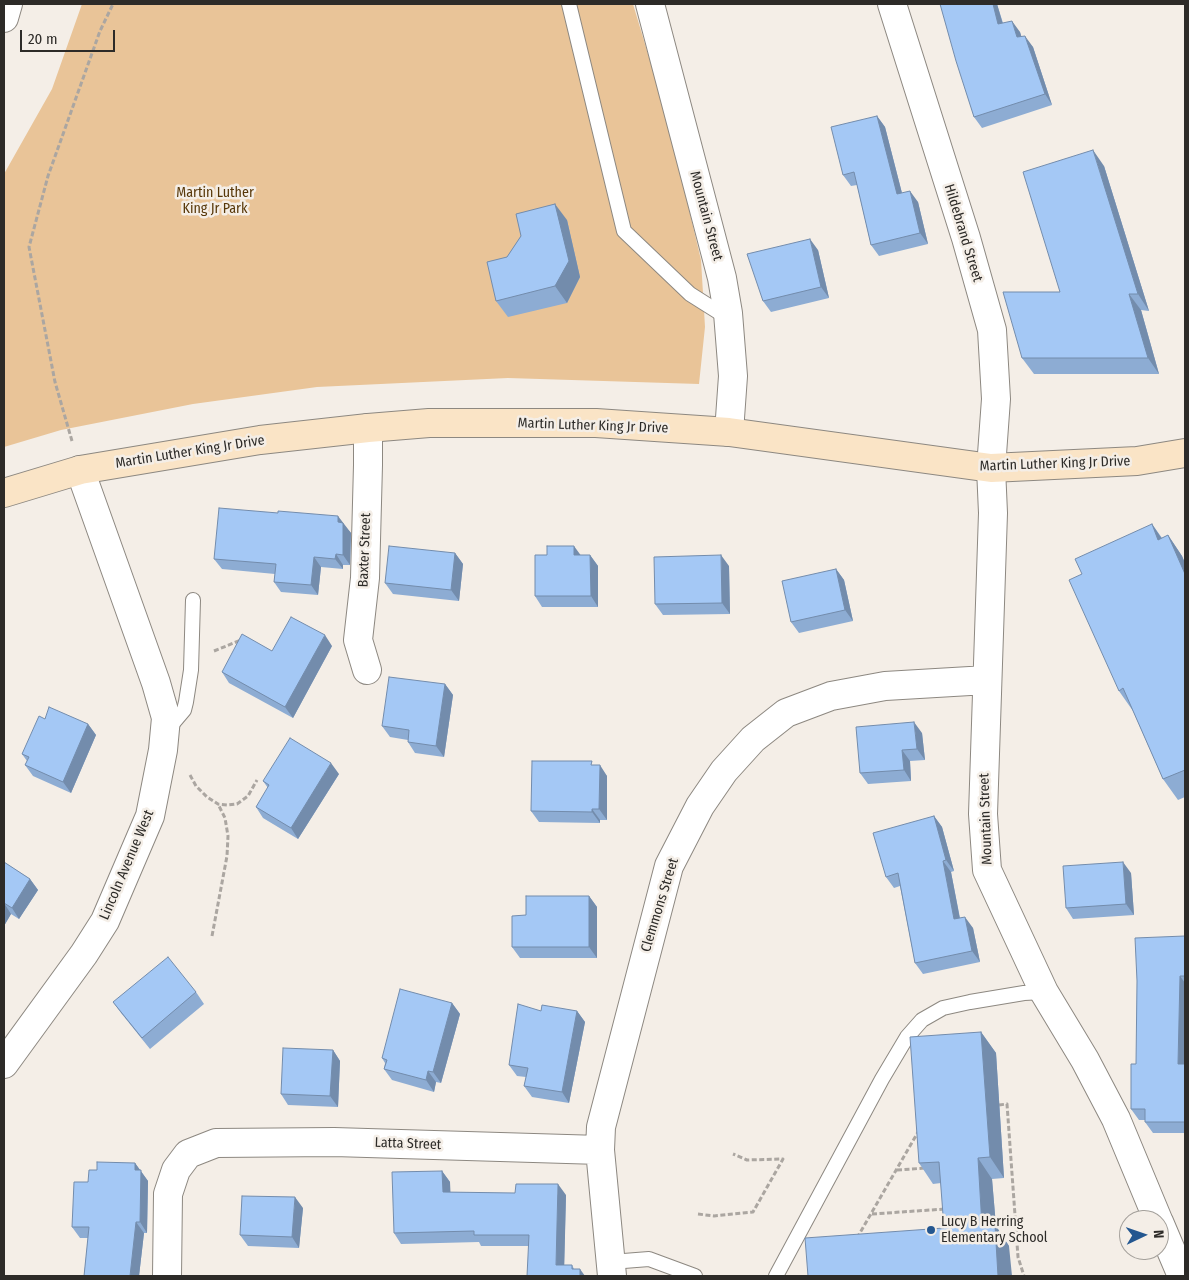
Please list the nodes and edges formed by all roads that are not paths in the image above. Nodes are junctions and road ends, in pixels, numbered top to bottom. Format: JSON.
{"nodes":[{"id":1,"x":8,"y":4,"type":"edge"},
{"id":2,"x":569,"y":4,"type":"edge"},
{"id":3,"x":650,"y":4,"type":"edge"},
{"id":4,"x":892,"y":4,"type":"edge"},
{"id":5,"x":4,"y":18,"type":"edge"},
{"id":6,"x":728,"y":318,"type":"junction"},
{"id":7,"x":368,"y":428,"type":"junction"},
{"id":8,"x":729,"y":432,"type":"junction"},
{"id":9,"x":1185,"y":453,"type":"edge"},
{"id":10,"x":992,"y":468,"type":"junction"},
{"id":11,"x":80,"y":470,"type":"junction"},
{"id":12,"x":4,"y":493,"type":"edge"},
{"id":13,"x":193,"y":600,"type":"dead end"},
{"id":14,"x":368,"y":670,"type":"dead end"},
{"id":15,"x":987,"y":680,"type":"junction"},
{"id":16,"x":164,"y":732,"type":"junction"},
{"id":17,"x":1044,"y":992,"type":"junction"},
{"id":18,"x":4,"y":1064,"type":"edge"},
{"id":19,"x":600,"y":1150,"type":"junction"},
{"id":20,"x":1154,"y":1210,"type":"edge"},
{"id":21,"x":1169,"y":1245,"type":"edge"},
{"id":22,"x":611,"y":1269,"type":"edge"},
{"id":23,"x":167,"y":1276,"type":"edge"},
{"id":24,"x":695,"y":1276,"type":"edge"},
{"id":25,"x":776,"y":1276,"type":"edge"},
{"id":26,"x":1182,"y":1276,"type":"edge"}],
"edges":[{"from":1,"to":5,"type":"street"},
{"from":2,"to":6,"type":"lane"},
{"from":3,"to":6,"type":"street","name":"Mountain Street"},
{"from":4,"to":10,"type":"street","name":"Hildebrand Street"},
{"from":6,"to":8,"type":"street","name":"Mountain Street"},
{"from":7,"to":8,"type":"main road","name":"Martin Luther King Jr Drive"},
{"from":7,"to":11,"type":"main road","name":"Martin Luther King Jr Drive"},
{"from":7,"to":14,"type":"street","name":"Baxter Street"},
{"from":8,"to":10,"type":"main road","name":"Martin Luther King Jr Drive"},
{"from":9,"to":10,"type":"main road","name":"Martin Luther King Jr Drive"},
{"from":10,"to":15,"type":"street","name":"Mountain Street"},
{"from":11,"to":12,"type":"main road","name":"Martin Luther King Jr Drive"},
{"from":11,"to":16,"type":"street","name":"Lincoln Avenue West"},
{"from":13,"to":16,"type":"lane"},
{"from":15,"to":17,"type":"street","name":"Mountain Street"},
{"from":15,"to":19,"type":"street","name":"Clemmons Street"},
{"from":16,"to":18,"type":"street","name":"Lincoln Avenue West"},
{"from":17,"to":20,"type":"street","name":"Mountain Street"},
{"from":17,"to":25,"type":"lane"},
{"from":19,"to":22,"type":"street","name":"Clemmons Street"},
{"from":19,"to":23,"type":"street","name":"Latta Street"},
{"from":21,"to":26,"type":"street","name":"Mountain Street"},
{"from":22,"to":24,"type":"lane"}]}
